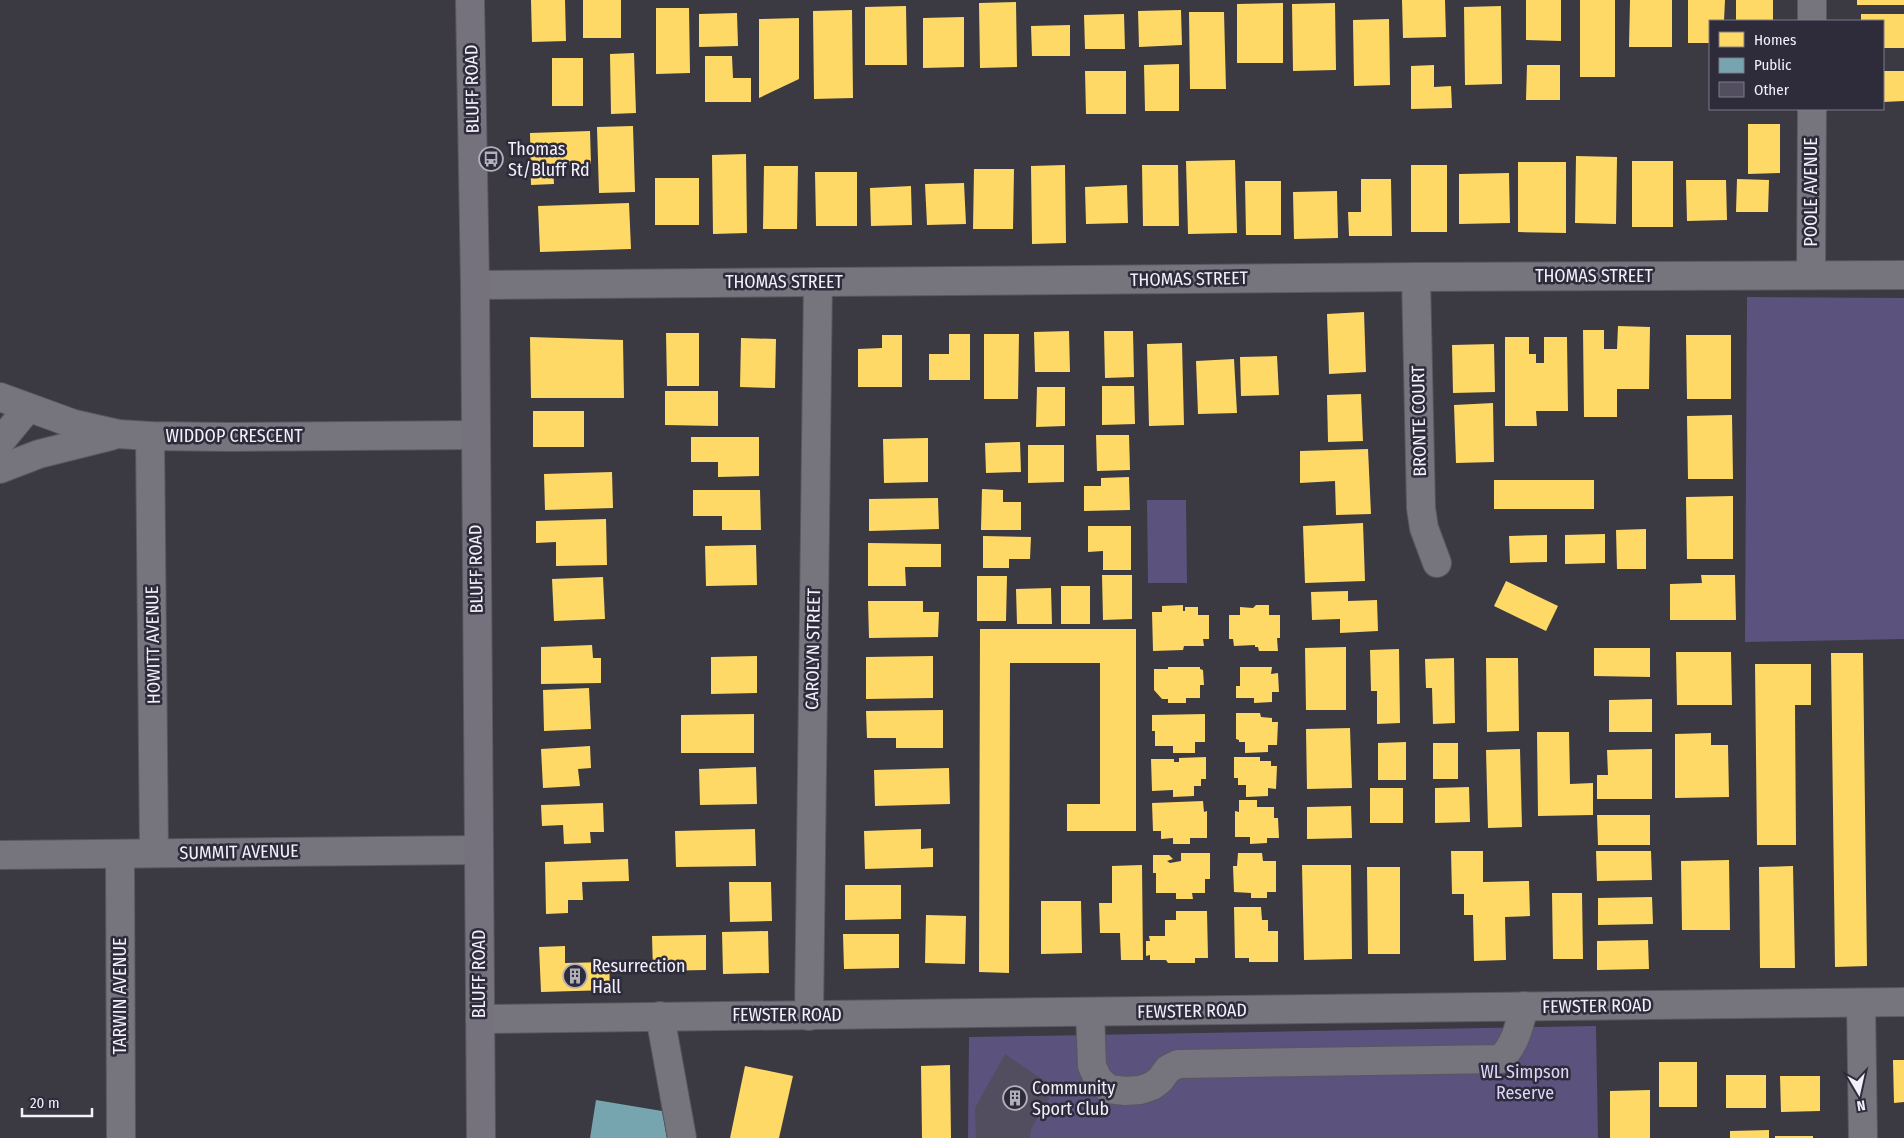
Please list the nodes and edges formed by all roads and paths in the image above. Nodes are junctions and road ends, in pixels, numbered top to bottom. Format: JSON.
{"nodes":[{"id":1,"x":470,"y":0,"type":"edge"},
{"id":2,"x":1812,"y":0,"type":"edge"},
{"id":3,"x":1812,"y":20,"type":"edge"},
{"id":4,"x":1812,"y":110,"type":"edge"},
{"id":5,"x":1904,"y":275,"type":"edge"},
{"id":6,"x":1811,"y":276,"type":"junction"},
{"id":7,"x":1416,"y":277,"type":"junction"},
{"id":8,"x":818,"y":282,"type":"junction"},
{"id":9,"x":475,"y":285,"type":"junction"},
{"id":10,"x":10,"y":405,"type":"edge"},
{"id":11,"x":118,"y":434,"type":"junction"},
{"id":12,"x":475,"y":435,"type":"junction"},
{"id":13,"x":150,"y":436,"type":"junction"},
{"id":14,"x":0,"y":442,"type":"edge"},
{"id":15,"x":0,"y":470,"type":"edge"},
{"id":16,"x":1436,"y":563,"type":"dead end"},
{"id":17,"x":478,"y":850,"type":"junction"},
{"id":18,"x":154,"y":853,"type":"junction"},
{"id":19,"x":120,"y":854,"type":"junction"},
{"id":20,"x":0,"y":855,"type":"edge"},
{"id":21,"x":1904,"y":1002,"type":"edge"},
{"id":22,"x":1860,"y":1003,"type":"junction"},
{"id":23,"x":1524,"y":1006,"type":"junction"},
{"id":24,"x":1090,"y":1012,"type":"junction"},
{"id":25,"x":660,"y":1016,"type":"junction"},
{"id":26,"x":810,"y":1016,"type":"junction"},
{"id":27,"x":480,"y":1019,"type":"junction"},
{"id":28,"x":121,"y":1138,"type":"edge"},
{"id":29,"x":481,"y":1138,"type":"edge"},
{"id":30,"x":682,"y":1138,"type":"edge"},
{"id":31,"x":1863,"y":1138,"type":"edge"}],
"edges":[{"from":1,"to":9,"type":"main road","name":"BLUFF ROAD"},
{"from":2,"to":3,"type":"street"},
{"from":4,"to":6,"type":"street","name":"POOLE AVENUE"},
{"from":5,"to":6,"type":"street","name":"THOMAS STREET"},
{"from":6,"to":7,"type":"street","name":"THOMAS STREET"},
{"from":7,"to":8,"type":"street","name":"THOMAS STREET"},
{"from":7,"to":16,"type":"street","name":"BRONTE COURT"},
{"from":8,"to":9,"type":"street","name":"THOMAS STREET"},
{"from":8,"to":26,"type":"street","name":"CAROLYN STREET"},
{"from":9,"to":12,"type":"main road","name":"BLUFF ROAD"},
{"from":10,"to":11,"type":"street","name":"WIDDOP CRESCENT"},
{"from":10,"to":14,"type":"street"},
{"from":11,"to":13,"type":"street","name":"WIDDOP CRESCENT"},
{"from":11,"to":15,"type":"street"},
{"from":12,"to":13,"type":"street","name":"WIDDOP CRESCENT"},
{"from":12,"to":17,"type":"main road","name":"BLUFF ROAD"},
{"from":13,"to":18,"type":"street","name":"HOWITT AVENUE"},
{"from":17,"to":18,"type":"street","name":"SUMMIT AVENUE"},
{"from":17,"to":27,"type":"main road","name":"BLUFF ROAD"},
{"from":18,"to":19,"type":"street","name":"SUMMIT AVENUE"},
{"from":19,"to":20,"type":"street","name":"SUMMIT AVENUE"},
{"from":19,"to":28,"type":"street","name":"TARWIN AVENUE"},
{"from":21,"to":22,"type":"street","name":"FEWSTER ROAD"},
{"from":22,"to":23,"type":"street","name":"FEWSTER ROAD"},
{"from":22,"to":31,"type":"street"},
{"from":23,"to":24,"type":"street","name":"FEWSTER ROAD"},
{"from":23,"to":24,"type":"street"},
{"from":24,"to":26,"type":"street","name":"FEWSTER ROAD"},
{"from":25,"to":26,"type":"street","name":"FEWSTER ROAD"},
{"from":25,"to":27,"type":"street","name":"FEWSTER ROAD"},
{"from":25,"to":30,"type":"street"},
{"from":27,"to":29,"type":"main road","name":"BLUFF ROAD"}]}
